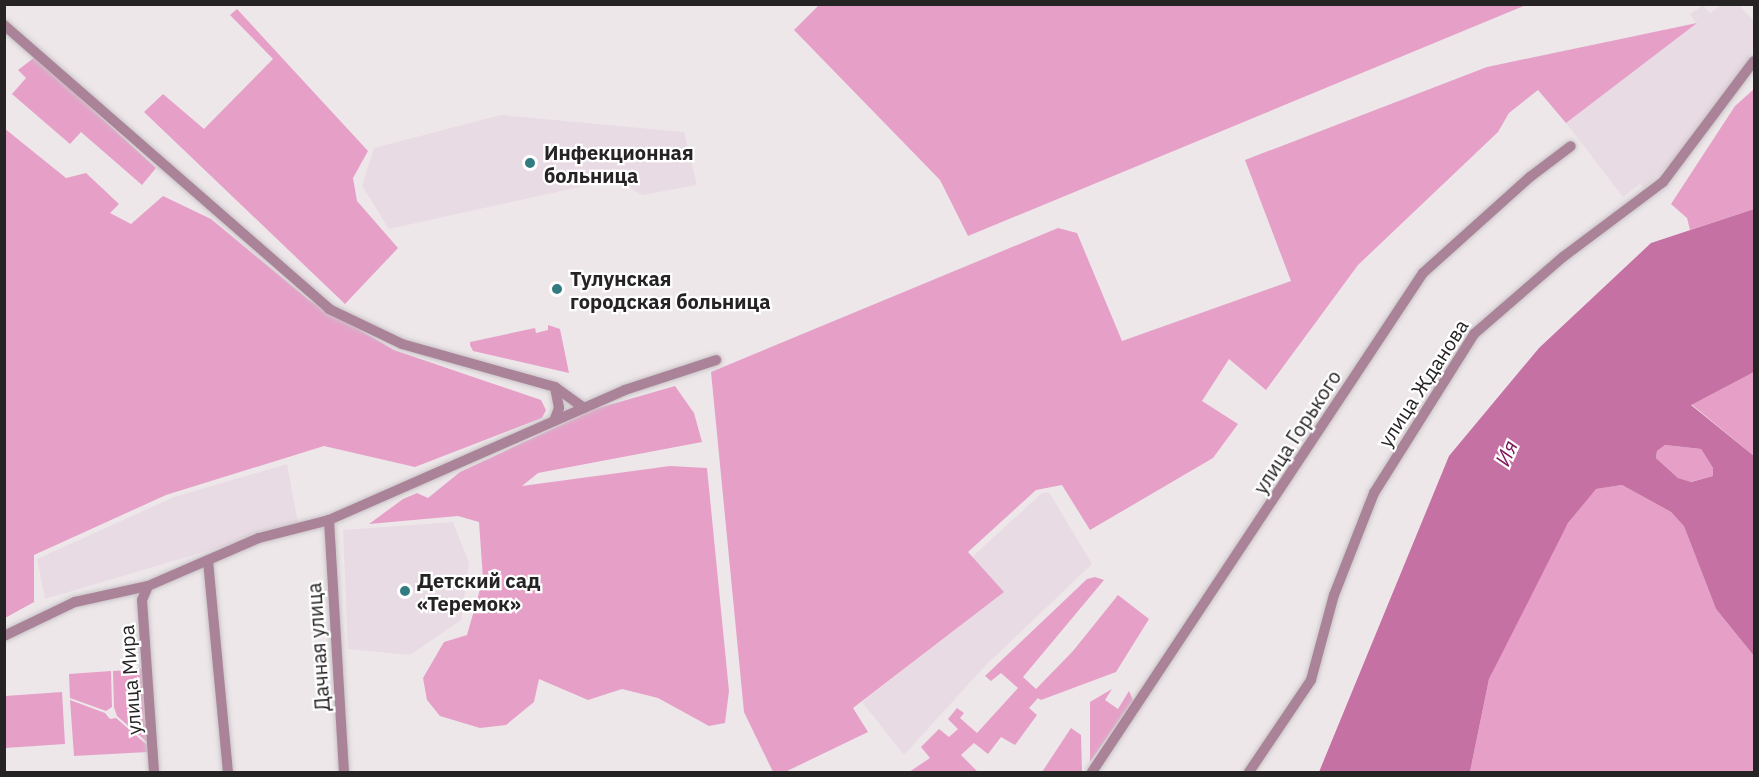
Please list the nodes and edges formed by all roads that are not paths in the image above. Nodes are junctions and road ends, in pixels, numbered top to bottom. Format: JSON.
{"nodes":[{"id":1,"x":4,"y":25,"type":"edge"},
{"id":2,"x":1755,"y":61,"type":"edge"},
{"id":3,"x":1571,"y":146,"type":"dead end"},
{"id":4,"x":716,"y":360,"type":"dead end"},
{"id":5,"x":555,"y":387,"type":"junction"},
{"id":6,"x":584,"y":408,"type":"junction"},
{"id":7,"x":554,"y":421,"type":"junction"},
{"id":8,"x":329,"y":520,"type":"junction"},
{"id":9,"x":208,"y":561,"type":"junction"},
{"id":10,"x":148,"y":586,"type":"junction"},
{"id":11,"x":4,"y":636,"type":"edge"},
{"id":12,"x":154,"y":772,"type":"edge"},
{"id":13,"x":228,"y":772,"type":"edge"},
{"id":14,"x":344,"y":772,"type":"edge"},
{"id":15,"x":1092,"y":772,"type":"edge"},
{"id":16,"x":1249,"y":772,"type":"edge"}],
"edges":[{"from":1,"to":5,"type":"street"},
{"from":2,"to":16,"type":"street","name":"улица Жданова"},
{"from":3,"to":15,"type":"street","name":"улица Горького"},
{"from":4,"to":6,"type":"street"},
{"from":5,"to":6,"type":"street"},
{"from":5,"to":7,"type":"street"},
{"from":6,"to":7,"type":"street"},
{"from":7,"to":8,"type":"street"},
{"from":8,"to":9,"type":"street"},
{"from":8,"to":14,"type":"street","name":"Дачная улица"},
{"from":9,"to":10,"type":"street"},
{"from":9,"to":13,"type":"street"},
{"from":10,"to":11,"type":"street"},
{"from":10,"to":12,"type":"street","name":"улица Мира"}]}
